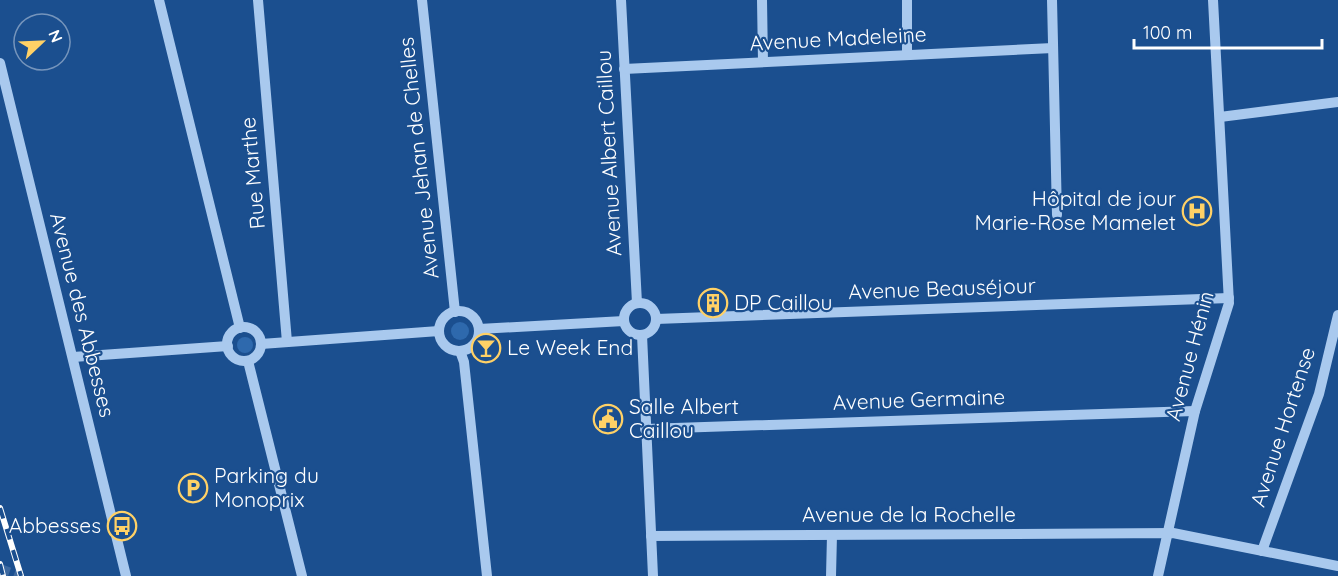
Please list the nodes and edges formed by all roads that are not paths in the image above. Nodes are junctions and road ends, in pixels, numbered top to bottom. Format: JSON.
{"nodes":[{"id":1,"x":159,"y":0,"type":"edge"},
{"id":2,"x":258,"y":0,"type":"edge"},
{"id":3,"x":422,"y":0,"type":"edge"},
{"id":4,"x":621,"y":0,"type":"edge"},
{"id":5,"x":762,"y":0,"type":"edge"},
{"id":6,"x":907,"y":0,"type":"edge"},
{"id":7,"x":1052,"y":0,"type":"edge"},
{"id":8,"x":1213,"y":0,"type":"edge"},
{"id":9,"x":1053,"y":48,"type":"junction"},
{"id":10,"x":908,"y":55,"type":"junction"},
{"id":11,"x":763,"y":62,"type":"junction"},
{"id":12,"x":0,"y":63,"type":"edge"},
{"id":13,"x":624,"y":69,"type":"junction"},
{"id":14,"x":1338,"y":102,"type":"edge"},
{"id":15,"x":1220,"y":117,"type":"junction"},
{"id":16,"x":1057,"y":215,"type":"dead end"},
{"id":17,"x":1229,"y":298,"type":"junction"},
{"id":18,"x":637,"y":303,"type":"junction"},
{"id":19,"x":455,"y":312,"type":"junction"},
{"id":20,"x":1338,"y":315,"type":"edge"},
{"id":21,"x":656,"y":318,"type":"junction"},
{"id":22,"x":624,"y":321,"type":"junction"},
{"id":23,"x":240,"y":328,"type":"junction"},
{"id":24,"x":479,"y":329,"type":"junction"},
{"id":25,"x":439,"y":331,"type":"junction"},
{"id":26,"x":642,"y":335,"type":"junction"},
{"id":27,"x":287,"y":342,"type":"junction"},
{"id":28,"x":261,"y":344,"type":"junction"},
{"id":29,"x":228,"y":346,"type":"junction"},
{"id":30,"x":460,"y":351,"type":"junction"},
{"id":31,"x":73,"y":357,"type":"junction"},
{"id":32,"x":248,"y":361,"type":"junction"},
{"id":33,"x":1195,"y":411,"type":"junction"},
{"id":34,"x":645,"y":429,"type":"junction"},
{"id":35,"x":1168,"y":533,"type":"junction"},
{"id":36,"x":832,"y":535,"type":"junction"},
{"id":37,"x":651,"y":536,"type":"junction"},
{"id":38,"x":1262,"y":551,"type":"junction"},
{"id":39,"x":1338,"y":566,"type":"edge"},
{"id":40,"x":126,"y":576,"type":"edge"},
{"id":41,"x":302,"y":576,"type":"edge"},
{"id":42,"x":487,"y":576,"type":"edge"},
{"id":43,"x":653,"y":576,"type":"edge"},
{"id":44,"x":831,"y":576,"type":"edge"},
{"id":45,"x":1158,"y":576,"type":"edge"}],
"edges":[{"from":1,"to":23,"type":"street"},
{"from":2,"to":27,"type":"street","name":"Rue Marthe"},
{"from":3,"to":19,"type":"street","name":"Avenue Jehan de Chelles"},
{"from":4,"to":13,"type":"street","name":"Avenue Albert Caillou"},
{"from":5,"to":11,"type":"street"},
{"from":6,"to":10,"type":"street"},
{"from":7,"to":9,"type":"street"},
{"from":8,"to":15,"type":"street","name":"Avenue Hénin"},
{"from":9,"to":10,"type":"street","name":"Avenue Madeleine"},
{"from":9,"to":16,"type":"street"},
{"from":10,"to":11,"type":"street","name":"Avenue Madeleine"},
{"from":11,"to":13,"type":"street","name":"Avenue Madeleine"},
{"from":12,"to":31,"type":"street","name":"Avenue des Abbesses"},
{"from":13,"to":18,"type":"street","name":"Avenue Albert Caillou"},
{"from":14,"to":15,"type":"street"},
{"from":15,"to":17,"type":"street","name":"Avenue Hénin"},
{"from":17,"to":21,"type":"street","name":"Avenue Beauséjour"},
{"from":17,"to":33,"type":"street","name":"Avenue Hénin"},
{"from":18,"to":21,"type":"street"},
{"from":18,"to":22,"type":"street"},
{"from":19,"to":24,"type":"street"},
{"from":19,"to":25,"type":"street"},
{"from":20,"to":38,"type":"street","name":"Avenue Hortense"},
{"from":21,"to":26,"type":"street"},
{"from":22,"to":24,"type":"street"},
{"from":22,"to":26,"type":"street"},
{"from":23,"to":28,"type":"street"},
{"from":23,"to":29,"type":"street"},
{"from":24,"to":30,"type":"street"},
{"from":25,"to":27,"type":"street"},
{"from":25,"to":30,"type":"street"},
{"from":26,"to":34,"type":"street"},
{"from":27,"to":28,"type":"street"},
{"from":28,"to":32,"type":"street"},
{"from":29,"to":31,"type":"street"},
{"from":29,"to":32,"type":"street"},
{"from":30,"to":42,"type":"street"},
{"from":31,"to":40,"type":"street","name":"Avenue des Abbesses"},
{"from":32,"to":41,"type":"street"},
{"from":33,"to":34,"type":"street","name":"Avenue Germaine"},
{"from":33,"to":35,"type":"street","name":"Avenue Hénin"},
{"from":34,"to":37,"type":"street"},
{"from":35,"to":36,"type":"street","name":"Avenue de la Rochelle"},
{"from":35,"to":38,"type":"street","name":"Avenue de la Rochelle"},
{"from":35,"to":45,"type":"street","name":"Avenue Hénin"},
{"from":36,"to":37,"type":"street","name":"Avenue de la Rochelle"},
{"from":36,"to":44,"type":"street"},
{"from":37,"to":43,"type":"street"},
{"from":38,"to":39,"type":"street","name":"Avenue de la Rochelle"}]}
